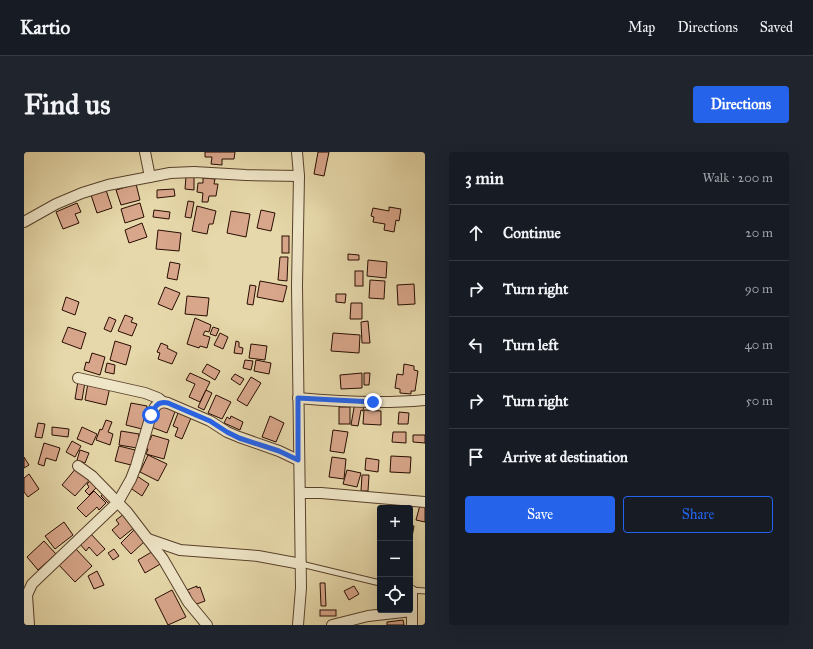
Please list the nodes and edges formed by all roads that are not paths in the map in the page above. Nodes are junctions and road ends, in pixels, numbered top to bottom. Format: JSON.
{"nodes":[{"id":1,"x":145,"y":152,"type":"edge"},
{"id":2,"x":297,"y":152,"type":"edge"},
{"id":3,"x":299,"y":176,"type":"junction"},
{"id":4,"x":150,"y":177,"type":"junction"},
{"id":5,"x":24,"y":222,"type":"edge"},
{"id":6,"x":78,"y":378,"type":"dead end"},
{"id":7,"x":298,"y":398,"type":"junction"},
{"id":8,"x":425,"y":400,"type":"edge"},
{"id":9,"x":163,"y":402,"type":"junction"},
{"id":10,"x":298,"y":460,"type":"junction"},
{"id":11,"x":78,"y":466,"type":"dead end"},
{"id":12,"x":300,"y":493,"type":"junction"},
{"id":13,"x":118,"y":502,"type":"junction"},
{"id":14,"x":425,"y":502,"type":"edge"},
{"id":15,"x":148,"y":539,"type":"junction"},
{"id":16,"x":301,"y":564,"type":"junction"},
{"id":17,"x":377,"y":582,"type":"edge"},
{"id":18,"x":413,"y":590,"type":"edge"},
{"id":19,"x":425,"y":591,"type":"edge"},
{"id":20,"x":394,"y":613,"type":"edge"},
{"id":21,"x":412,"y":613,"type":"edge"},
{"id":22,"x":29,"y":625,"type":"edge"},
{"id":23,"x":207,"y":625,"type":"edge"},
{"id":24,"x":298,"y":625,"type":"edge"},
{"id":25,"x":332,"y":625,"type":"edge"},
{"id":26,"x":412,"y":625,"type":"edge"}],
"edges":[{"from":1,"to":4,"type":"street"},
{"from":2,"to":3,"type":"street"},
{"from":3,"to":4,"type":"street"},
{"from":3,"to":7,"type":"street"},
{"from":4,"to":5,"type":"street"},
{"from":6,"to":9,"type":"street"},
{"from":7,"to":8,"type":"street"},
{"from":7,"to":10,"type":"street"},
{"from":9,"to":10,"type":"street"},
{"from":9,"to":13,"type":"street"},
{"from":10,"to":12,"type":"street"},
{"from":11,"to":13,"type":"street"},
{"from":12,"to":14,"type":"street"},
{"from":12,"to":16,"type":"street"},
{"from":13,"to":15,"type":"street"},
{"from":13,"to":22,"type":"street"},
{"from":15,"to":16,"type":"street"},
{"from":15,"to":23,"type":"street"},
{"from":16,"to":17,"type":"lane"},
{"from":16,"to":24,"type":"street"},
{"from":18,"to":19,"type":"lane"},
{"from":20,"to":25,"type":"street"},
{"from":21,"to":26,"type":"street"}]}
